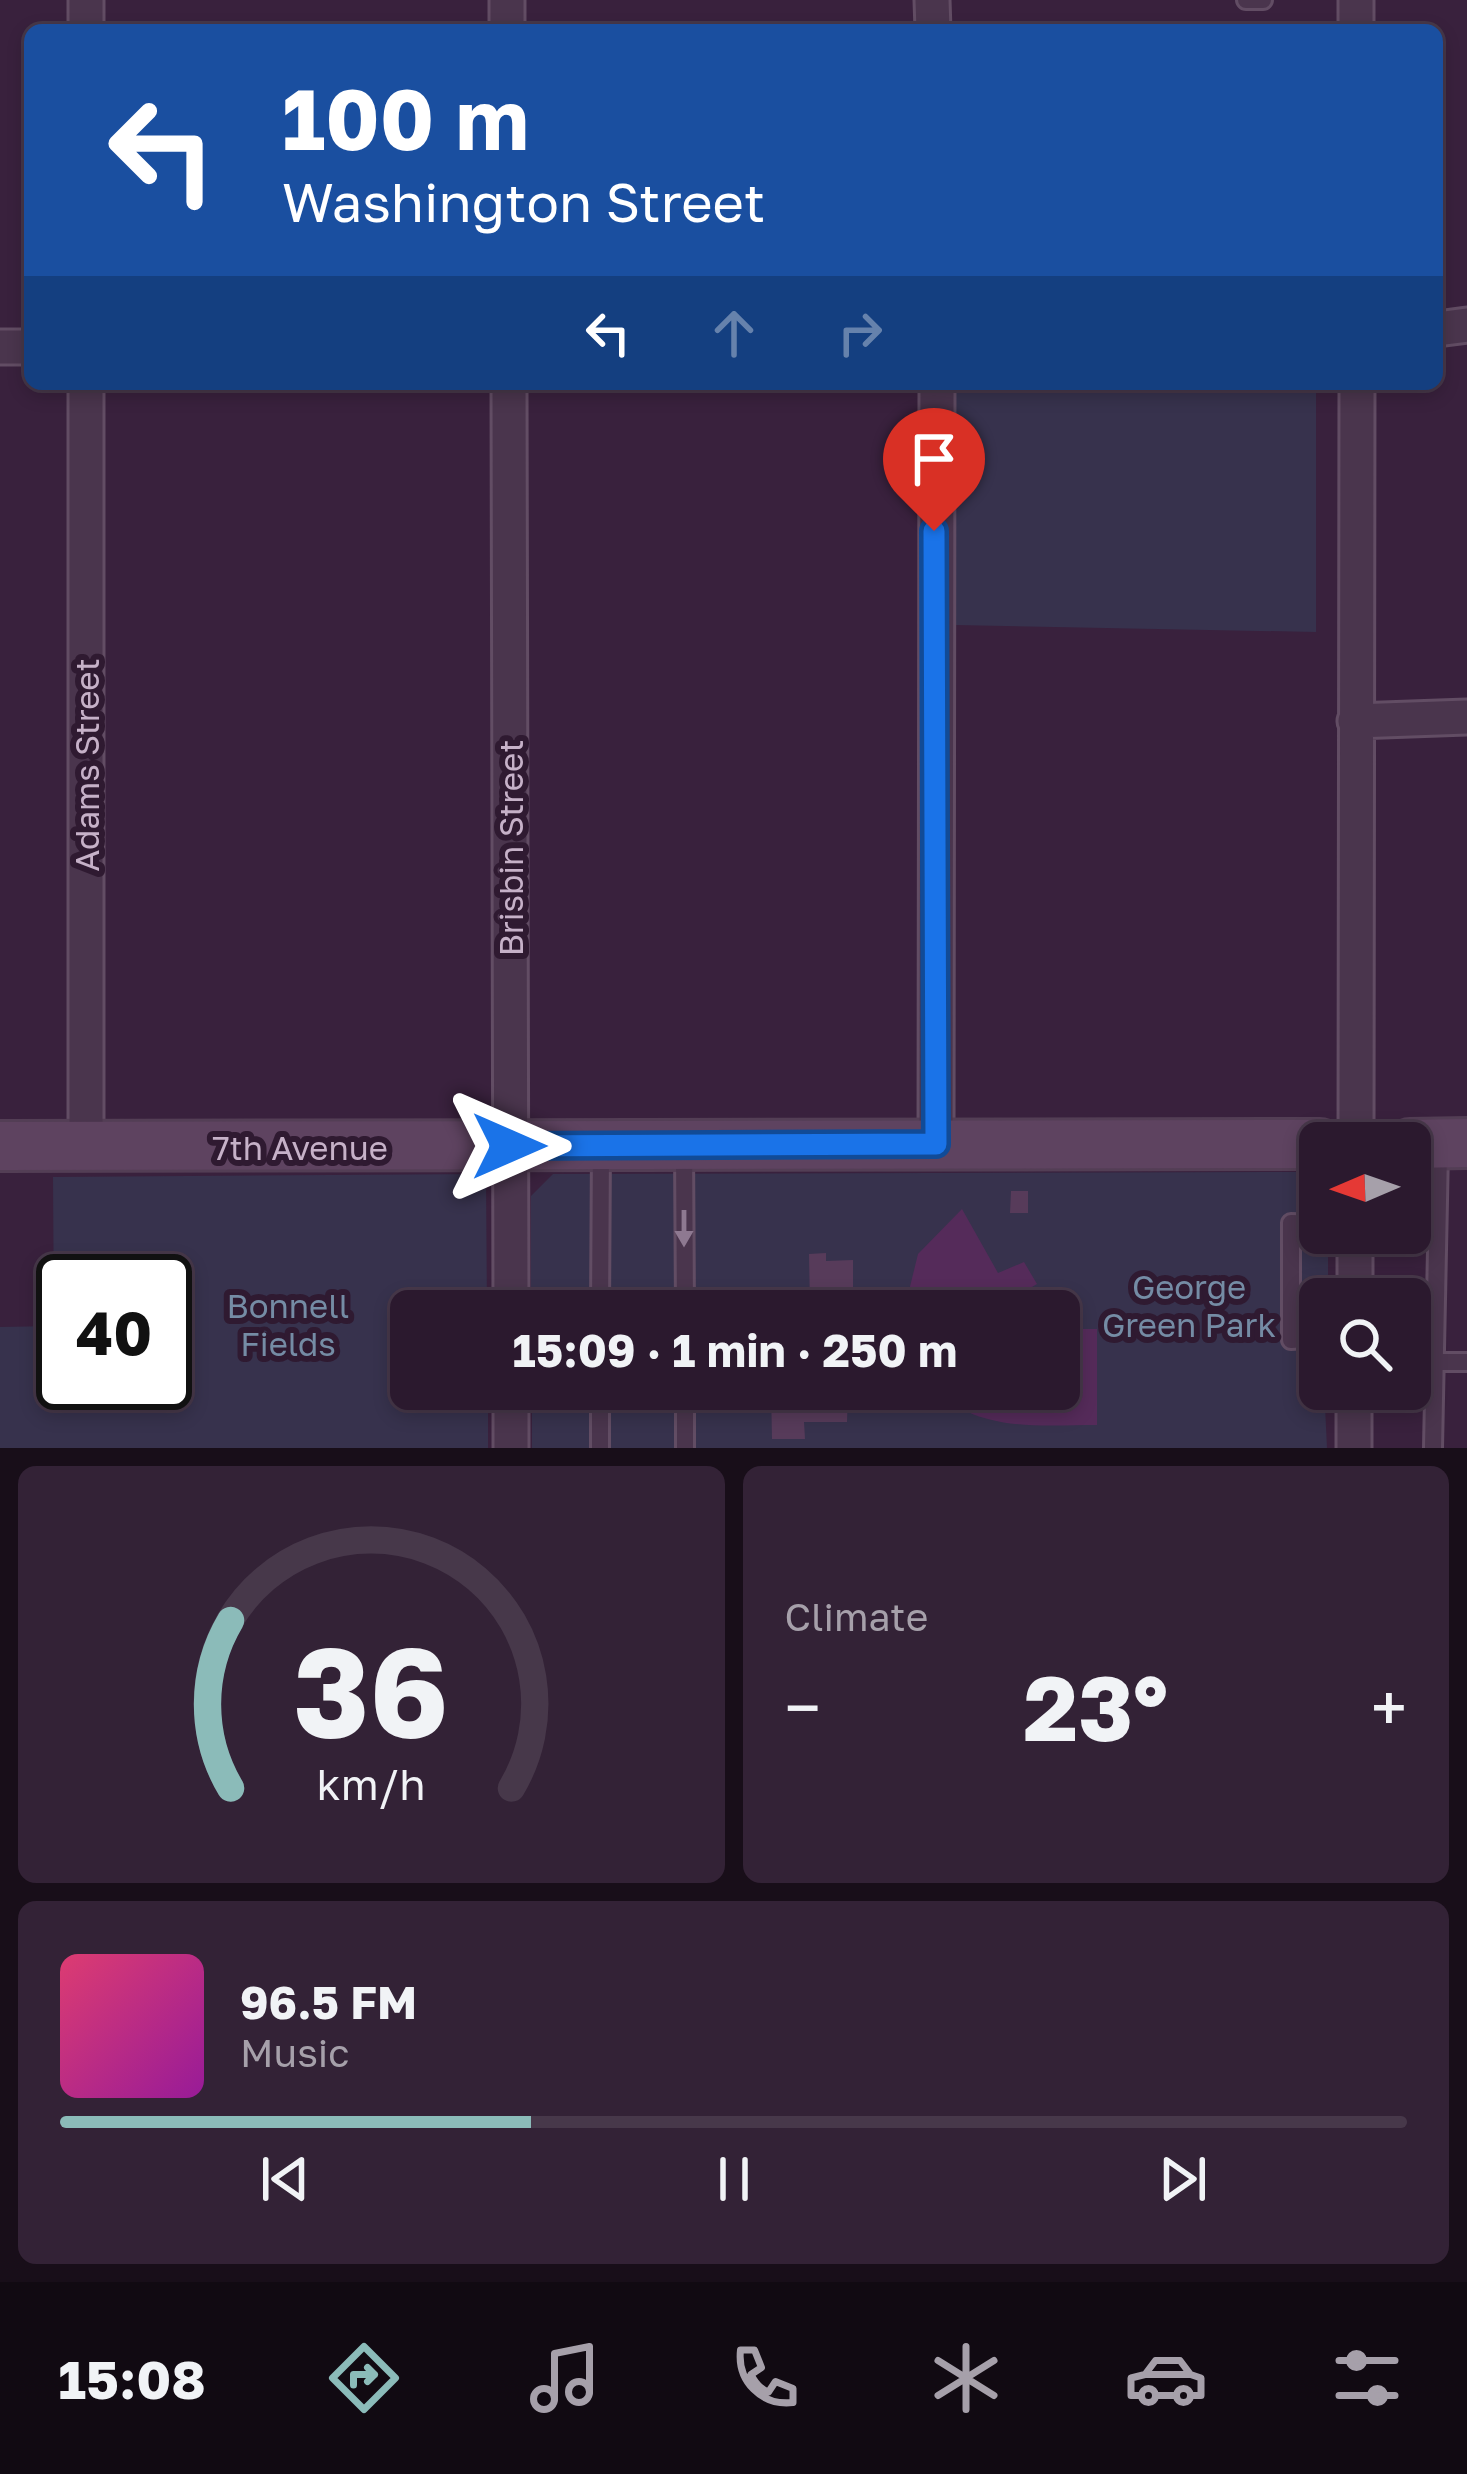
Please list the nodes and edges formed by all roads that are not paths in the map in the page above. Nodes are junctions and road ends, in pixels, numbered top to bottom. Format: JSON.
{"nodes":[{"id":1,"x":1246,"y":0,"type":"edge"},
{"id":2,"x":1263,"y":0,"type":"edge"},
{"id":3,"x":86,"y":390,"type":"edge"},
{"id":4,"x":509,"y":390,"type":"edge"},
{"id":5,"x":937,"y":390,"type":"edge"},
{"id":6,"x":1357,"y":390,"type":"edge"},
{"id":7,"x":1467,"y":717,"type":"edge"},
{"id":8,"x":1355,"y":721,"type":"junction"},
{"id":9,"x":1356,"y":1122,"type":"edge"},
{"id":10,"x":1439,"y":1143,"type":"edge"},
{"id":11,"x":936,"y":1144,"type":"junction"},
{"id":12,"x":1299,"y":1144,"type":"edge"},
{"id":13,"x":601,"y":1145,"type":"junction"},
{"id":14,"x":684,"y":1145,"type":"junction"},
{"id":15,"x":0,"y":1146,"type":"edge"},
{"id":16,"x":509,"y":1146,"type":"junction"},
{"id":17,"x":86,"y":1147,"type":"junction"},
{"id":18,"x":1299,"y":1223,"type":"edge"},
{"id":19,"x":511,"y":1290,"type":"edge"},
{"id":20,"x":600,"y":1290,"type":"edge"},
{"id":21,"x":685,"y":1290,"type":"edge"},
{"id":22,"x":1299,"y":1339,"type":"edge"},
{"id":23,"x":1467,"y":1362,"type":"edge"},
{"id":24,"x":1433,"y":1372,"type":"junction"},
{"id":25,"x":511,"y":1410,"type":"edge"},
{"id":26,"x":600,"y":1410,"type":"edge"},
{"id":27,"x":685,"y":1410,"type":"edge"},
{"id":28,"x":1354,"y":1410,"type":"edge"},
{"id":29,"x":512,"y":1448,"type":"edge"},
{"id":30,"x":600,"y":1448,"type":"edge"},
{"id":31,"x":685,"y":1448,"type":"edge"},
{"id":32,"x":1354,"y":1448,"type":"edge"},
{"id":33,"x":1433,"y":1448,"type":"edge"}],
"edges":[{"from":1,"to":2,"type":"lane"},
{"from":3,"to":17,"type":"street","name":"Adams Street"},
{"from":4,"to":16,"type":"street","name":"Brisbin Street"},
{"from":5,"to":11,"type":"street"},
{"from":6,"to":8,"type":"street"},
{"from":7,"to":8,"type":"street"},
{"from":8,"to":9,"type":"street"},
{"from":10,"to":24,"type":"lane"},
{"from":11,"to":12,"type":"street","name":"7th Avenue"},
{"from":11,"to":14,"type":"street","name":"7th Avenue"},
{"from":13,"to":14,"type":"street","name":"7th Avenue"},
{"from":13,"to":16,"type":"street","name":"7th Avenue"},
{"from":13,"to":20,"type":"lane"},
{"from":14,"to":21,"type":"lane","one_way":true},
{"from":15,"to":17,"type":"street","name":"7th Avenue"},
{"from":16,"to":17,"type":"street","name":"7th Avenue"},
{"from":16,"to":19,"type":"street","name":"Brisbin Street"},
{"from":18,"to":22,"type":"lane"},
{"from":23,"to":24,"type":"lane"},
{"from":24,"to":33,"type":"lane"},
{"from":25,"to":29,"type":"street"},
{"from":26,"to":30,"type":"lane"},
{"from":27,"to":31,"type":"lane"},
{"from":28,"to":32,"type":"street"}]}
